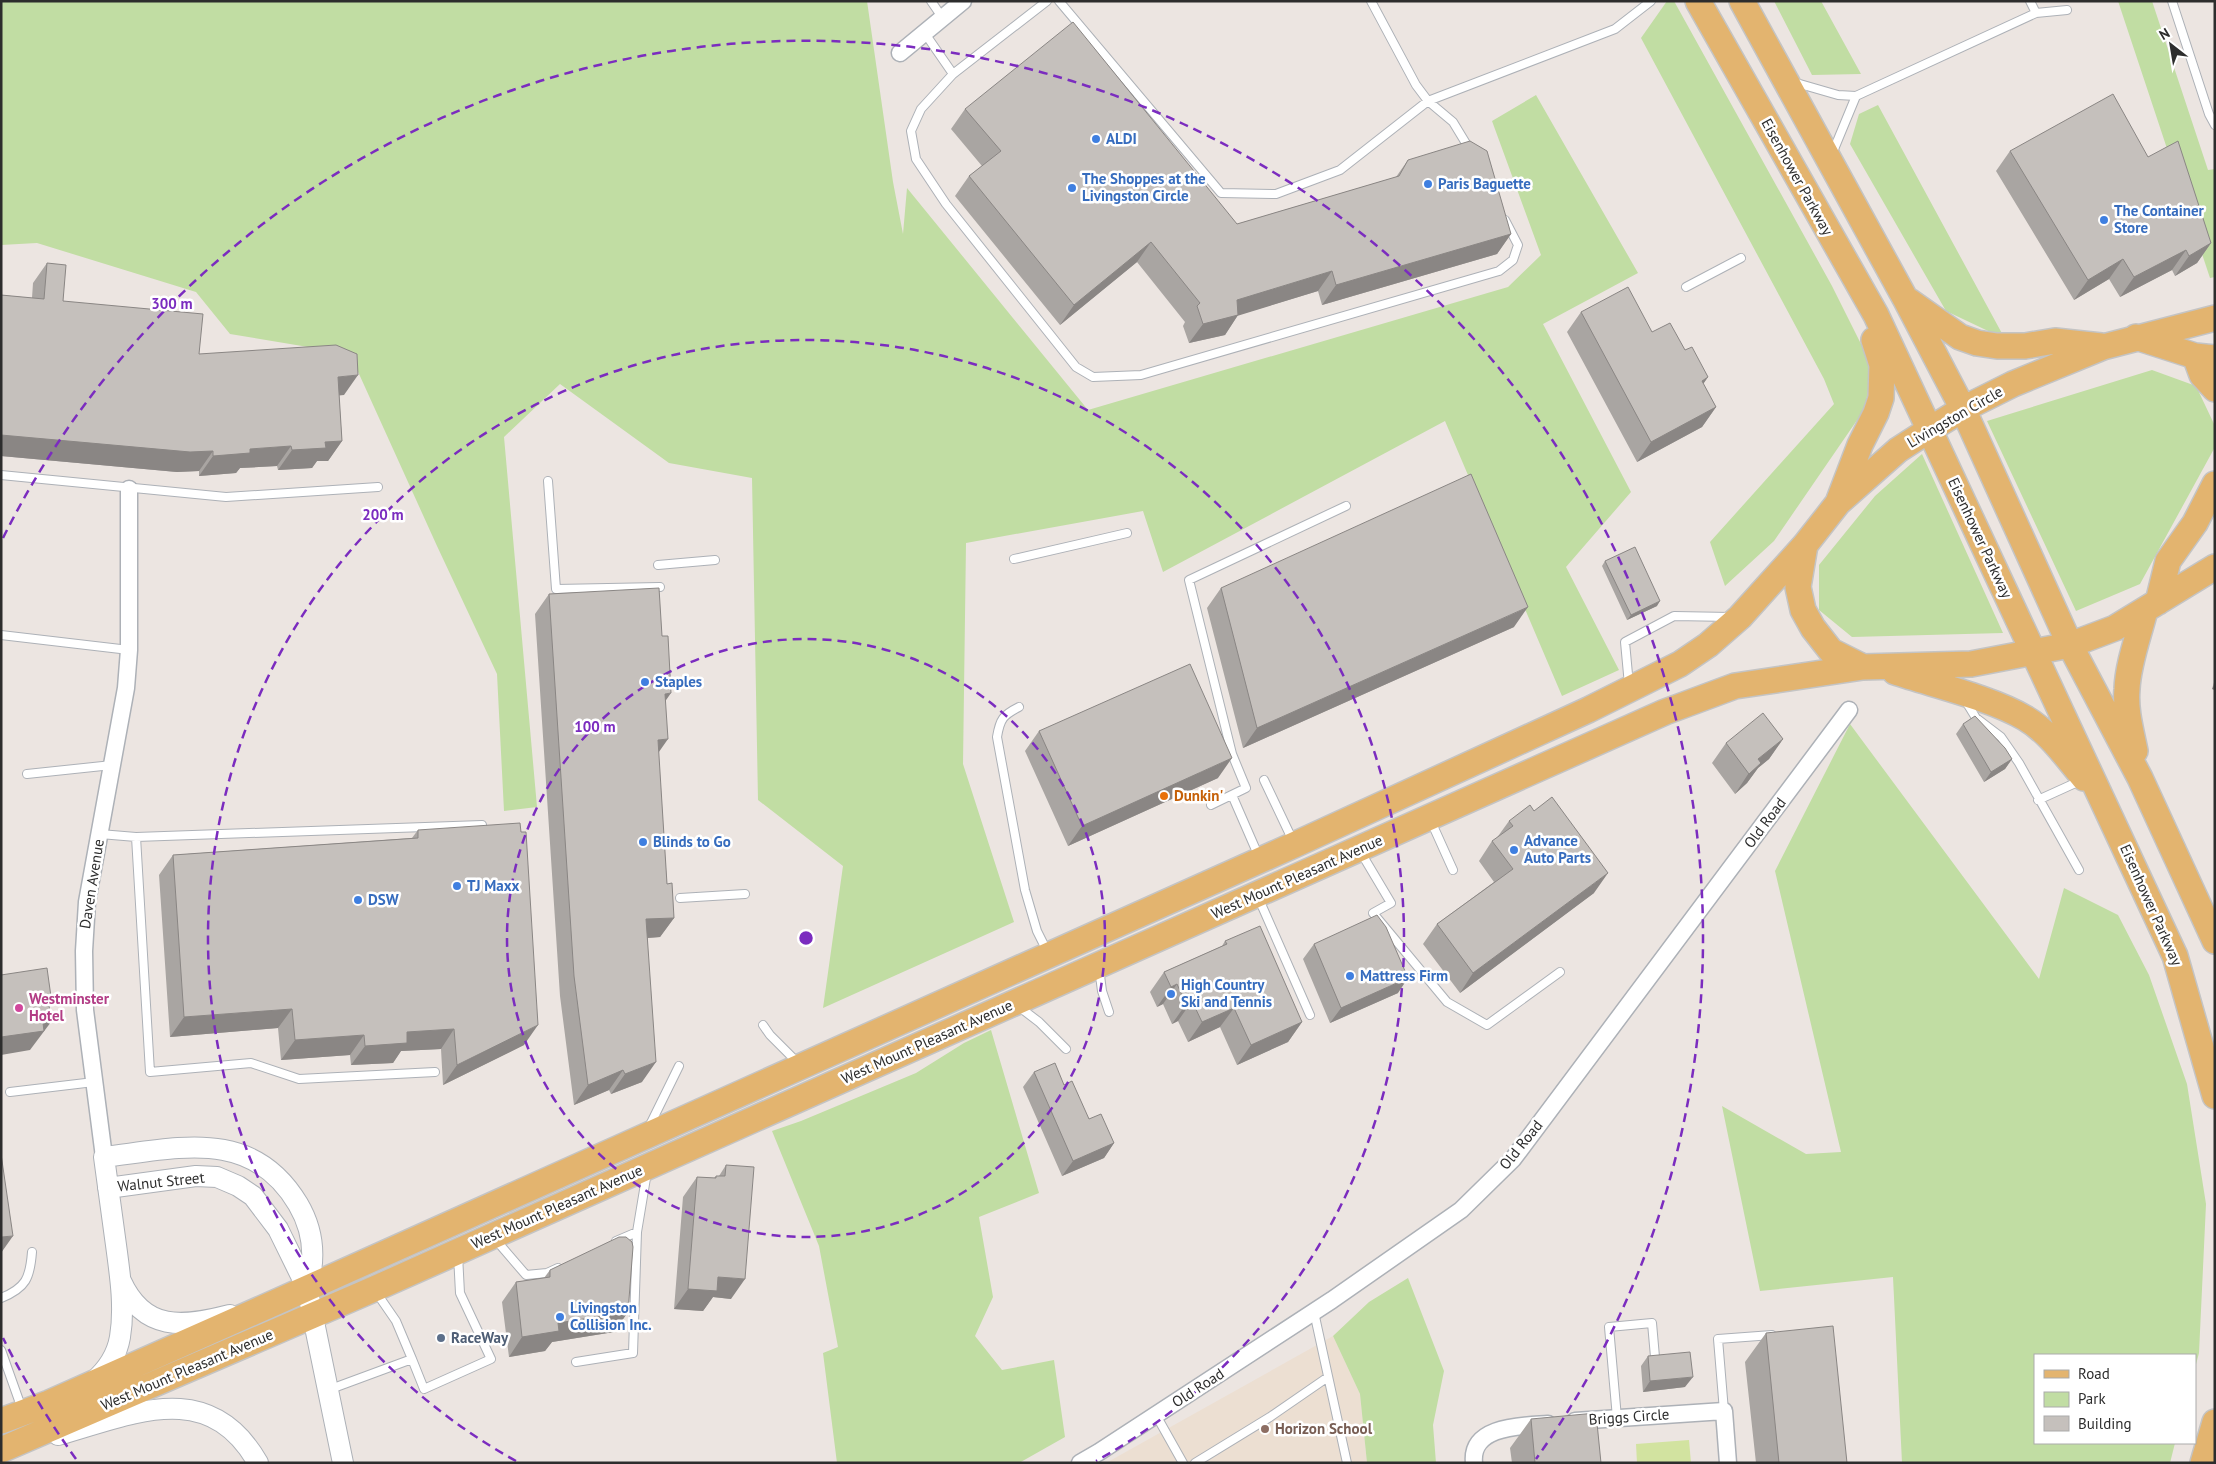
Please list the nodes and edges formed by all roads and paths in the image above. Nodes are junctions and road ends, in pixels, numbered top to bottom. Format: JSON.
{"nodes":[{"id":1,"x":931,"y":1,"type":"edge"},
{"id":2,"x":963,"y":1,"type":"edge"},
{"id":3,"x":1047,"y":1,"type":"edge"},
{"id":4,"x":1059,"y":1,"type":"edge"},
{"id":5,"x":1371,"y":1,"type":"edge"},
{"id":6,"x":1651,"y":1,"type":"edge"},
{"id":7,"x":1698,"y":1,"type":"edge"},
{"id":8,"x":1742,"y":1,"type":"edge"},
{"id":9,"x":2030,"y":1,"type":"edge"},
{"id":10,"x":2172,"y":1,"type":"edge"},
{"id":11,"x":2067,"y":10,"type":"dead end"},
{"id":12,"x":2036,"y":13,"type":"junction"},
{"id":13,"x":942,"y":17,"type":"junction"},
{"id":14,"x":924,"y":32,"type":"junction"},
{"id":15,"x":900,"y":53,"type":"dead end"},
{"id":16,"x":953,"y":74,"type":"junction"},
{"id":17,"x":1784,"y":79,"type":"junction"},
{"id":18,"x":1856,"y":96,"type":"junction"},
{"id":19,"x":1428,"y":101,"type":"junction"},
{"id":20,"x":2215,"y":125,"type":"edge"},
{"id":21,"x":1474,"y":159,"type":"edge"},
{"id":22,"x":1830,"y":162,"type":"junction"},
{"id":23,"x":1500,"y":210,"type":"edge"},
{"id":24,"x":1741,"y":258,"type":"dead end"},
{"id":25,"x":1686,"y":287,"type":"dead end"},
{"id":26,"x":1906,"y":300,"type":"junction"},
{"id":27,"x":1876,"y":315,"type":"junction"},
{"id":28,"x":2215,"y":318,"type":"edge"},
{"id":29,"x":2136,"y":336,"type":"junction"},
{"id":30,"x":2104,"y":347,"type":"junction"},
{"id":31,"x":2205,"y":357,"type":"edge"},
{"id":32,"x":2215,"y":389,"type":"edge"},
{"id":33,"x":1964,"y":409,"type":"junction"},
{"id":34,"x":1929,"y":430,"type":"junction"},
{"id":35,"x":1,"y":475,"type":"edge"},
{"id":36,"x":548,"y":481,"type":"dead end"},
{"id":37,"x":2215,"y":484,"type":"edge"},
{"id":38,"x":378,"y":487,"type":"dead end"},
{"id":39,"x":129,"y":489,"type":"junction"},
{"id":40,"x":1838,"y":503,"type":"junction"},
{"id":41,"x":1346,"y":506,"type":"dead end"},
{"id":42,"x":1127,"y":533,"type":"dead end"},
{"id":43,"x":1805,"y":545,"type":"junction"},
{"id":44,"x":1014,"y":559,"type":"dead end"},
{"id":45,"x":715,"y":560,"type":"dead end"},
{"id":46,"x":658,"y":564,"type":"dead end"},
{"id":47,"x":2215,"y":567,"type":"edge"},
{"id":48,"x":2215,"y":586,"type":"edge"},
{"id":49,"x":660,"y":587,"type":"edge"},
{"id":50,"x":2160,"y":601,"type":"junction"},
{"id":51,"x":1740,"y":617,"type":"junction"},
{"id":52,"x":1,"y":635,"type":"edge"},
{"id":53,"x":2070,"y":645,"type":"junction"},
{"id":54,"x":129,"y":650,"type":"junction"},
{"id":55,"x":2034,"y":653,"type":"junction"},
{"id":56,"x":1871,"y":667,"type":"junction"},
{"id":57,"x":1630,"y":689,"type":"junction"},
{"id":58,"x":1962,"y":694,"type":"junction"},
{"id":59,"x":1019,"y":707,"type":"dead end"},
{"id":60,"x":1849,"y":710,"type":"dead end"},
{"id":61,"x":112,"y":764,"type":"junction"},
{"id":62,"x":27,"y":774,"type":"dead end"},
{"id":63,"x":2085,"y":778,"type":"junction"},
{"id":64,"x":2140,"y":778,"type":"junction"},
{"id":65,"x":1264,"y":780,"type":"dead end"},
{"id":66,"x":1232,"y":795,"type":"junction"},
{"id":67,"x":2038,"y":800,"type":"junction"},
{"id":68,"x":2104,"y":801,"type":"junction"},
{"id":69,"x":1211,"y":805,"type":"dead end"},
{"id":70,"x":1430,"y":818,"type":"junction"},
{"id":71,"x":482,"y":825,"type":"edge"},
{"id":72,"x":100,"y":834,"type":"junction"},
{"id":73,"x":136,"y":837,"type":"junction"},
{"id":74,"x":1294,"y":845,"type":"junction"},
{"id":75,"x":1359,"y":850,"type":"junction"},
{"id":76,"x":1260,"y":860,"type":"junction"},
{"id":77,"x":1453,"y":870,"type":"dead end"},
{"id":78,"x":2079,"y":870,"type":"dead end"},
{"id":79,"x":745,"y":894,"type":"dead end"},
{"id":80,"x":1257,"y":895,"type":"junction"},
{"id":81,"x":680,"y":898,"type":"dead end"},
{"id":82,"x":2215,"y":941,"type":"edge"},
{"id":83,"x":1049,"y":955,"type":"junction"},
{"id":84,"x":1098,"y":966,"type":"junction"},
{"id":85,"x":1560,"y":972,"type":"dead end"},
{"id":86,"x":1015,"y":1003,"type":"junction"},
{"id":87,"x":1109,"y":1012,"type":"dead end"},
{"id":88,"x":1310,"y":1015,"type":"dead end"},
{"id":89,"x":763,"y":1025,"type":"dead end"},
{"id":90,"x":1066,"y":1049,"type":"dead end"},
{"id":91,"x":679,"y":1066,"type":"dead end"},
{"id":92,"x":801,"y":1066,"type":"junction"},
{"id":93,"x":435,"y":1072,"type":"dead end"},
{"id":94,"x":94,"y":1082,"type":"junction"},
{"id":95,"x":10,"y":1092,"type":"dead end"},
{"id":96,"x":2215,"y":1096,"type":"edge"},
{"id":97,"x":644,"y":1137,"type":"junction"},
{"id":98,"x":104,"y":1158,"type":"junction"},
{"id":99,"x":648,"y":1166,"type":"junction"},
{"id":100,"x":108,"y":1188,"type":"junction"},
{"id":101,"x":637,"y":1232,"type":"junction"},
{"id":102,"x":492,"y":1236,"type":"junction"},
{"id":103,"x":610,"y":1244,"type":"edge"},
{"id":104,"x":458,"y":1250,"type":"junction"},
{"id":105,"x":32,"y":1252,"type":"dead end"},
{"id":106,"x":565,"y":1264,"type":"edge"},
{"id":107,"x":120,"y":1279,"type":"junction"},
{"id":108,"x":307,"y":1288,"type":"junction"},
{"id":109,"x":374,"y":1289,"type":"junction"},
{"id":110,"x":1,"y":1298,"type":"edge"},
{"id":111,"x":281,"y":1300,"type":"junction"},
{"id":112,"x":1314,"y":1312,"type":"junction"},
{"id":113,"x":313,"y":1316,"type":"junction"},
{"id":114,"x":1785,"y":1334,"type":"edge"},
{"id":115,"x":1,"y":1350,"type":"edge"},
{"id":116,"x":1655,"y":1357,"type":"edge"},
{"id":117,"x":412,"y":1359,"type":"junction"},
{"id":118,"x":576,"y":1362,"type":"dead end"},
{"id":119,"x":1328,"y":1377,"type":"junction"},
{"id":120,"x":86,"y":1387,"type":"junction"},
{"id":121,"x":328,"y":1390,"type":"junction"},
{"id":122,"x":1724,"y":1410,"type":"junction"},
{"id":123,"x":1156,"y":1415,"type":"junction"},
{"id":124,"x":12,"y":1417,"type":"edge"},
{"id":125,"x":1617,"y":1418,"type":"junction"},
{"id":126,"x":2215,"y":1422,"type":"edge"},
{"id":127,"x":2,"y":1450,"type":"edge"},
{"id":128,"x":258,"y":1463,"type":"edge"},
{"id":129,"x":343,"y":1463,"type":"edge"},
{"id":130,"x":1080,"y":1463,"type":"edge"},
{"id":131,"x":1183,"y":1463,"type":"edge"},
{"id":132,"x":1195,"y":1463,"type":"edge"},
{"id":133,"x":1347,"y":1463,"type":"edge"},
{"id":134,"x":1474,"y":1463,"type":"edge"},
{"id":135,"x":1728,"y":1463,"type":"edge"},
{"id":136,"x":2204,"y":1463,"type":"edge"}],
"edges":[{"from":1,"to":13,"type":"lane"},
{"from":2,"to":13,"type":"street"},
{"from":3,"to":16,"type":"lane"},
{"from":4,"to":19,"type":"lane"},
{"from":5,"to":19,"type":"lane"},
{"from":6,"to":19,"type":"lane"},
{"from":7,"to":27,"type":"main road","name":"Eisenhower Parkway"},
{"from":8,"to":17,"type":"main road"},
{"from":9,"to":12,"type":"lane"},
{"from":10,"to":20,"type":"lane"},
{"from":11,"to":12,"type":"lane"},
{"from":12,"to":18,"type":"lane"},
{"from":13,"to":14,"type":"street"},
{"from":14,"to":15,"type":"street"},
{"from":14,"to":16,"type":"lane"},
{"from":16,"to":23,"type":"lane"},
{"from":17,"to":18,"type":"lane"},
{"from":17,"to":22,"type":"main road"},
{"from":18,"to":22,"type":"lane"},
{"from":19,"to":21,"type":"lane"},
{"from":22,"to":26,"type":"main road"},
{"from":24,"to":25,"type":"lane"},
{"from":26,"to":30,"type":"main road"},
{"from":26,"to":33,"type":"main road"},
{"from":27,"to":34,"type":"main road","name":"Eisenhower Parkway"},
{"from":27,"to":40,"type":"main road"},
{"from":28,"to":29,"type":"main road"},
{"from":29,"to":30,"type":"main road","name":"Livingston Circle"},
{"from":29,"to":31,"type":"main road"},
{"from":30,"to":33,"type":"main road","name":"Livingston Circle"},
{"from":31,"to":32,"type":"main road"},
{"from":33,"to":34,"type":"main road","name":"Livingston Circle"},
{"from":33,"to":53,"type":"main road"},
{"from":34,"to":40,"type":"main road","name":"Livingston Circle"},
{"from":34,"to":55,"type":"main road","name":"Eisenhower Parkway"},
{"from":35,"to":39,"type":"lane"},
{"from":36,"to":49,"type":"lane"},
{"from":37,"to":50,"type":"main road"},
{"from":38,"to":39,"type":"lane"},
{"from":39,"to":54,"type":"street","name":"Daven Avenue"},
{"from":40,"to":43,"type":"main road","name":"Livingston Circle"},
{"from":41,"to":66,"type":"lane"},
{"from":42,"to":44,"type":"lane"},
{"from":43,"to":51,"type":"main road","name":"West Mount Pleasant Avenue"},
{"from":43,"to":56,"type":"main road"},
{"from":45,"to":46,"type":"lane"},
{"from":47,"to":50,"type":"main road"},
{"from":48,"to":50,"type":"main road"},
{"from":50,"to":53,"type":"main road"},
{"from":50,"to":64,"type":"main road"},
{"from":51,"to":57,"type":"main road","name":"West Mount Pleasant Avenue"},
{"from":51,"to":57,"type":"lane"},
{"from":52,"to":54,"type":"lane"},
{"from":53,"to":55,"type":"main road"},
{"from":53,"to":64,"type":"main road"},
{"from":54,"to":61,"type":"street","name":"Daven Avenue"},
{"from":55,"to":56,"type":"main road"},
{"from":55,"to":68,"type":"main road","name":"Eisenhower Parkway"},
{"from":56,"to":58,"type":"main road"},
{"from":56,"to":70,"type":"main road","name":"West Mount Pleasant Avenue"},
{"from":57,"to":74,"type":"main road","name":"West Mount Pleasant Avenue"},
{"from":58,"to":63,"type":"main road"},
{"from":58,"to":67,"type":"lane"},
{"from":59,"to":83,"type":"lane"},
{"from":60,"to":112,"type":"street","name":"Old Road"},
{"from":61,"to":62,"type":"lane"},
{"from":61,"to":72,"type":"street","name":"Daven Avenue"},
{"from":63,"to":67,"type":"lane"},
{"from":63,"to":68,"type":"main road"},
{"from":64,"to":82,"type":"main road"},
{"from":65,"to":74,"type":"lane"},
{"from":66,"to":69,"type":"lane"},
{"from":66,"to":76,"type":"lane"},
{"from":67,"to":78,"type":"lane"},
{"from":68,"to":96,"type":"main road","name":"Eisenhower Parkway"},
{"from":70,"to":75,"type":"main road","name":"West Mount Pleasant Avenue"},
{"from":70,"to":77,"type":"lane"},
{"from":71,"to":73,"type":"lane"},
{"from":72,"to":73,"type":"lane"},
{"from":72,"to":94,"type":"street","name":"Daven Avenue"},
{"from":73,"to":93,"type":"lane"},
{"from":74,"to":76,"type":"main road","name":"West Mount Pleasant Avenue"},
{"from":75,"to":80,"type":"main road","name":"West Mount Pleasant Avenue"},
{"from":75,"to":85,"type":"lane"},
{"from":76,"to":83,"type":"main road","name":"West Mount Pleasant Avenue"},
{"from":79,"to":81,"type":"lane"},
{"from":80,"to":84,"type":"main road","name":"West Mount Pleasant Avenue"},
{"from":80,"to":88,"type":"lane"},
{"from":83,"to":92,"type":"main road","name":"West Mount Pleasant Avenue"},
{"from":84,"to":86,"type":"main road","name":"West Mount Pleasant Avenue"},
{"from":84,"to":87,"type":"lane"},
{"from":86,"to":90,"type":"lane"},
{"from":86,"to":99,"type":"main road","name":"West Mount Pleasant Avenue"},
{"from":89,"to":92,"type":"lane"},
{"from":91,"to":97,"type":"lane"},
{"from":92,"to":97,"type":"main road","name":"West Mount Pleasant Avenue"},
{"from":94,"to":95,"type":"lane"},
{"from":94,"to":98,"type":"street","name":"Daven Avenue"},
{"from":97,"to":108,"type":"main road","name":"West Mount Pleasant Avenue"},
{"from":98,"to":100,"type":"street","name":"Daven Avenue"},
{"from":98,"to":108,"type":"street","name":"Walnut Street"},
{"from":99,"to":101,"type":"lane"},
{"from":99,"to":102,"type":"main road","name":"West Mount Pleasant Avenue"},
{"from":100,"to":107,"type":"street","name":"Daven Avenue"},
{"from":100,"to":108,"type":"street","name":"Walnut Street"},
{"from":101,"to":103,"type":"lane"},
{"from":101,"to":118,"type":"lane"},
{"from":102,"to":104,"type":"main road","name":"West Mount Pleasant Avenue"},
{"from":102,"to":106,"type":"lane"},
{"from":104,"to":109,"type":"main road","name":"West Mount Pleasant Avenue"},
{"from":104,"to":117,"type":"lane"},
{"from":105,"to":110,"type":"lane"},
{"from":107,"to":111,"type":"street","name":"Daven Avenue"},
{"from":107,"to":120,"type":"street","name":"Daven Avenue"},
{"from":108,"to":111,"type":"main road","name":"West Mount Pleasant Avenue"},
{"from":108,"to":113,"type":"street","name":"Walnut Street"},
{"from":109,"to":113,"type":"main road","name":"West Mount Pleasant Avenue"},
{"from":109,"to":117,"type":"lane"},
{"from":111,"to":120,"type":"main road","name":"West Mount Pleasant Avenue"},
{"from":112,"to":119,"type":"lane"},
{"from":112,"to":123,"type":"street","name":"Old Road"},
{"from":113,"to":121,"type":"street","name":"Walnut Street"},
{"from":113,"to":127,"type":"main road","name":"West Mount Pleasant Avenue"},
{"from":114,"to":122,"type":"lane"},
{"from":115,"to":124,"type":"lane"},
{"from":116,"to":125,"type":"lane"},
{"from":117,"to":121,"type":"lane"},
{"from":119,"to":132,"type":"lane"},
{"from":119,"to":133,"type":"lane"},
{"from":120,"to":124,"type":"main road","name":"West Mount Pleasant Avenue"},
{"from":121,"to":129,"type":"street","name":"Walnut Street"},
{"from":122,"to":125,"type":"street","name":"Briggs Circle"},
{"from":122,"to":135,"type":"street"},
{"from":123,"to":130,"type":"street","name":"Old Road"},
{"from":123,"to":131,"type":"lane"},
{"from":125,"to":134,"type":"street","name":"Briggs Circle"},
{"from":126,"to":136,"type":"main road"},
{"from":127,"to":128,"type":"street"}]}
